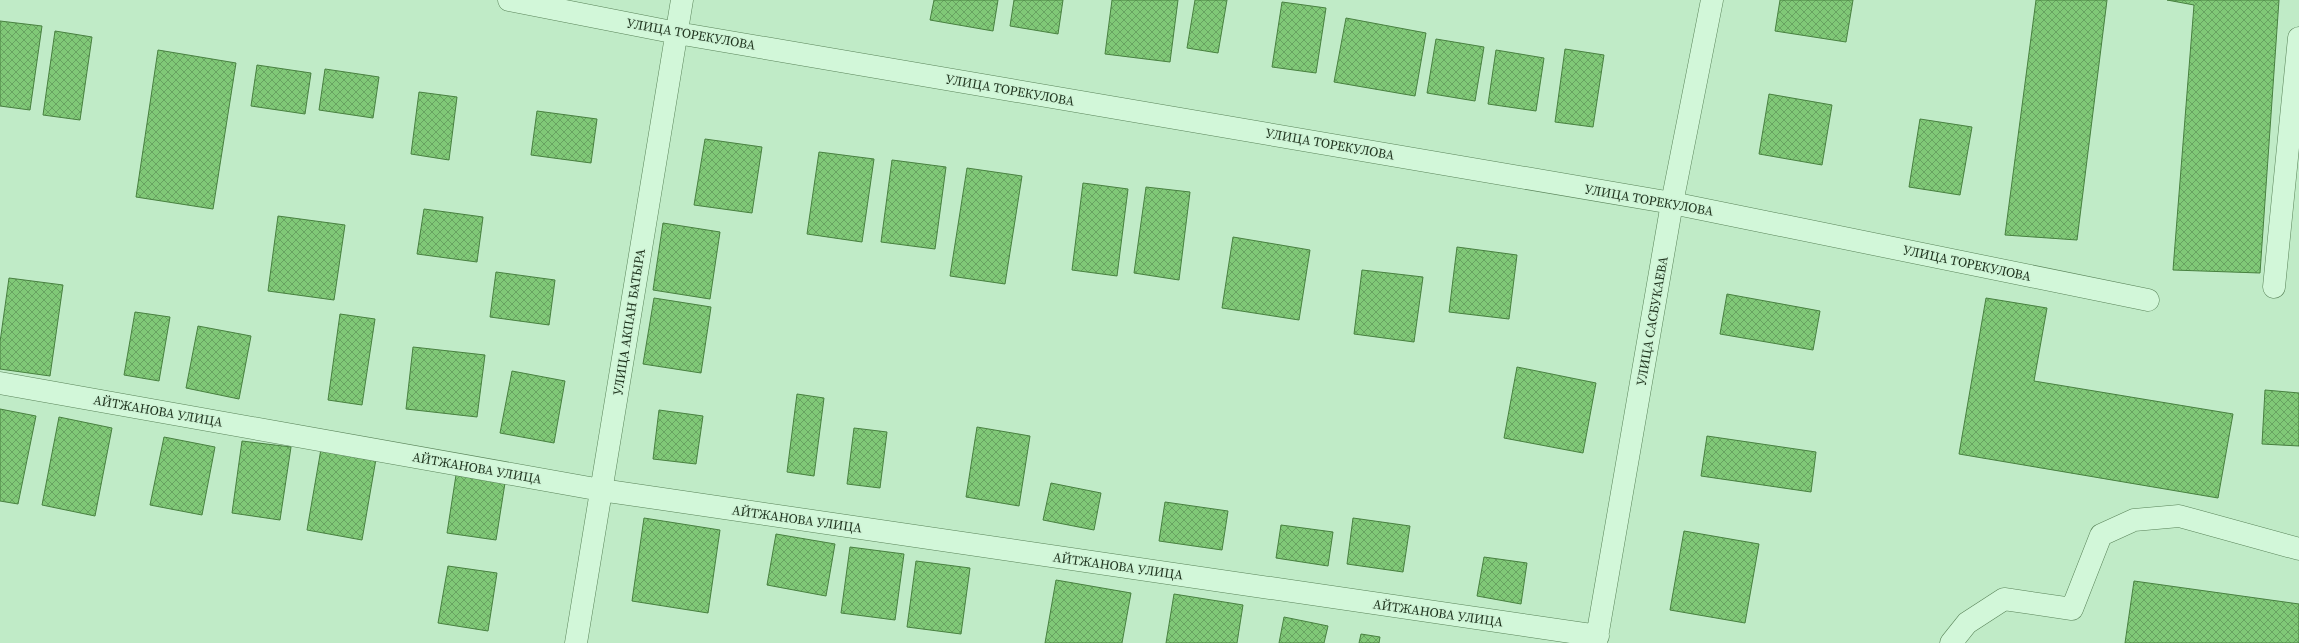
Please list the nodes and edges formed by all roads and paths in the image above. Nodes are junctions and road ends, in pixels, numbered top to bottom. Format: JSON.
{"nodes":[{"id":1,"x":510,"y":0,"type":"edge"},
{"id":2,"x":682,"y":0,"type":"edge"},
{"id":3,"x":1712,"y":0,"type":"edge"},
{"id":4,"x":677,"y":33,"type":"junction"},
{"id":5,"x":2299,"y":38,"type":"edge"},
{"id":6,"x":1672,"y":203,"type":"junction"},
{"id":7,"x":2274,"y":287,"type":"dead end"},
{"id":8,"x":2148,"y":300,"type":"dead end"},
{"id":9,"x":0,"y":383,"type":"edge"},
{"id":10,"x":601,"y":490,"type":"junction"},
{"id":11,"x":2299,"y":549,"type":"edge"},
{"id":12,"x":1597,"y":640,"type":"edge"},
{"id":13,"x":576,"y":643,"type":"edge"},
{"id":14,"x":1951,"y":643,"type":"edge"}],
"edges":[{"from":1,"to":4,"type":"street","name":"УЛИЦА ТОРЕКУЛОВА"},
{"from":2,"to":4,"type":"street","name":"УЛИЦА АКПАН БАТЫРА"},
{"from":3,"to":6,"type":"street","name":"УЛИЦА САСБУКАЕВА"},
{"from":4,"to":6,"type":"street","name":"УЛИЦА ТОРЕКУЛОВА"},
{"from":4,"to":10,"type":"street","name":"УЛИЦА АКПАН БАТЫРА"},
{"from":5,"to":7,"type":"street"},
{"from":6,"to":8,"type":"street","name":"УЛИЦА ТОРЕКУЛОВА"},
{"from":6,"to":12,"type":"street","name":"УЛИЦА САСБУКАЕВА"},
{"from":9,"to":10,"type":"street","name":"АЙТЖАНОВА УЛИЦА"},
{"from":10,"to":12,"type":"street","name":"АЙТЖАНОВА УЛИЦА"},
{"from":10,"to":13,"type":"street","name":"УЛИЦА АКПАН БАТЫРА"},
{"from":11,"to":14,"type":"street"}]}
